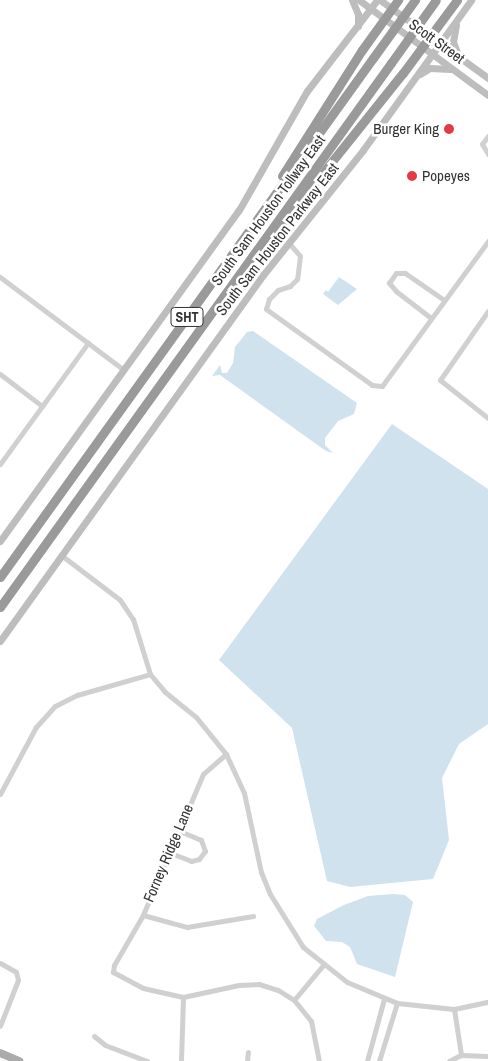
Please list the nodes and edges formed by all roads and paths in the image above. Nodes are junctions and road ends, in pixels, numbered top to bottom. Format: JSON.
{"nodes":[{"id":1,"x":352,"y":0,"type":"edge"},
{"id":2,"x":359,"y":0,"type":"edge"},
{"id":3,"x":378,"y":0,"type":"edge"},
{"id":4,"x":398,"y":0,"type":"edge"},
{"id":5,"x":415,"y":0,"type":"edge"},
{"id":6,"x":436,"y":0,"type":"edge"},
{"id":7,"x":457,"y":0,"type":"edge"},
{"id":8,"x":471,"y":0,"type":"edge"},
{"id":9,"x":370,"y":9,"type":"junction"},
{"id":10,"x":456,"y":21,"type":"junction"},
{"id":11,"x":358,"y":26,"type":"junction"},
{"id":12,"x":440,"y":45,"type":"junction"},
{"id":13,"x":432,"y":55,"type":"junction"},
{"id":14,"x":460,"y":58,"type":"junction"},
{"id":15,"x":452,"y":69,"type":"junction"},
{"id":16,"x":418,"y":75,"type":"junction"},
{"id":17,"x":488,"y":78,"type":"edge"},
{"id":18,"x":488,"y":95,"type":"edge"},
{"id":19,"x":488,"y":136,"type":"edge"},
{"id":20,"x":488,"y":154,"type":"edge"},
{"id":21,"x":259,"y":217,"type":"junction"},
{"id":22,"x":488,"y":241,"type":"edge"},
{"id":23,"x":288,"y":242,"type":"junction"},
{"id":24,"x":236,"y":277,"type":"junction"},
{"id":25,"x":0,"y":278,"type":"edge"},
{"id":26,"x":444,"y":300,"type":"junction"},
{"id":27,"x":488,"y":311,"type":"edge"},
{"id":28,"x":432,"y":318,"type":"junction"},
{"id":29,"x":88,"y":343,"type":"junction"},
{"id":30,"x":124,"y":370,"type":"junction"},
{"id":31,"x":0,"y":374,"type":"edge"},
{"id":32,"x":42,"y":406,"type":"junction"},
{"id":33,"x":488,"y":418,"type":"edge"},
{"id":34,"x":0,"y":464,"type":"edge"},
{"id":35,"x":0,"y":541,"type":"edge"},
{"id":36,"x":61,"y":555,"type":"junction"},
{"id":37,"x":0,"y":577,"type":"edge"},
{"id":38,"x":0,"y":607,"type":"edge"},
{"id":39,"x":0,"y":641,"type":"edge"},
{"id":40,"x":150,"y":674,"type":"junction"},
{"id":41,"x":226,"y":754,"type":"junction"},
{"id":42,"x":0,"y":794,"type":"edge"},
{"id":43,"x":178,"y":830,"type":"junction"},
{"id":44,"x":168,"y":852,"type":"junction"},
{"id":45,"x":142,"y":915,"type":"junction"},
{"id":46,"x":253,"y":916,"type":"dead end"},
{"id":47,"x":0,"y":963,"type":"edge"},
{"id":48,"x":324,"y":964,"type":"junction"},
{"id":49,"x":183,"y":997,"type":"junction"},
{"id":50,"x":384,"y":999,"type":"junction"},
{"id":51,"x":294,"y":1000,"type":"junction"},
{"id":52,"x":488,"y":1002,"type":"edge"},
{"id":53,"x":396,"y":1003,"type":"junction"},
{"id":54,"x":454,"y":1009,"type":"junction"},
{"id":55,"x":0,"y":1026,"type":"edge"},
{"id":56,"x":94,"y":1036,"type":"dead end"},
{"id":57,"x":248,"y":1052,"type":"dead end"},
{"id":58,"x":0,"y":1053,"type":"edge"},
{"id":59,"x":462,"y":1055,"type":"junction"},
{"id":60,"x":488,"y":1056,"type":"edge"},
{"id":61,"x":19,"y":1061,"type":"edge"},
{"id":62,"x":147,"y":1061,"type":"edge"},
{"id":63,"x":181,"y":1061,"type":"edge"},
{"id":64,"x":247,"y":1061,"type":"edge"},
{"id":65,"x":318,"y":1061,"type":"edge"},
{"id":66,"x":367,"y":1061,"type":"edge"},
{"id":67,"x":380,"y":1061,"type":"edge"},
{"id":68,"x":448,"y":1061,"type":"edge"}],
"edges":[{"from":1,"to":11,"type":"main road"},
{"from":2,"to":9,"type":"main road","name":"Scott Street"},
{"from":3,"to":9,"type":"main road"},
{"from":3,"to":12,"type":"main road","name":"Scott Street"},
{"from":4,"to":21,"type":"highway","bridge":true},
{"from":5,"to":21,"type":"highway","name":"South Sam Houston Tollway East","number":"SHT","bridge":true},
{"from":6,"to":24,"type":"highway","name":"South Sam Houston Tollway East","number":"SHT","bridge":true},
{"from":7,"to":24,"type":"highway","bridge":true},
{"from":8,"to":10,"type":"main road","name":"South Sam Houston Parkway East"},
{"from":9,"to":11,"type":"main road"},
{"from":9,"to":13,"type":"main road","name":"Scott Street"},
{"from":10,"to":12,"type":"main road","name":"South Sam Houston Parkway East"},
{"from":10,"to":14,"type":"main road"},
{"from":11,"to":30,"type":"main road"},
{"from":12,"to":13,"type":"main road","name":"South Sam Houston Parkway East"},
{"from":12,"to":14,"type":"main road","name":"Scott Street"},
{"from":13,"to":15,"type":"main road","name":"Scott Street"},
{"from":13,"to":16,"type":"main road","name":"South Sam Houston Parkway East"},
{"from":14,"to":17,"type":"main road","name":"Scott Street"},
{"from":15,"to":16,"type":"main road"},
{"from":15,"to":18,"type":"main road","name":"Scott Street"},
{"from":16,"to":23,"type":"main road","name":"South Sam Houston Parkway East"},
{"from":19,"to":20,"type":"street"},
{"from":21,"to":37,"type":"highway","name":"South Sam Houston Tollway East","number":"SHT"},
{"from":22,"to":26,"type":"street"},
{"from":23,"to":28,"type":"street"},
{"from":23,"to":36,"type":"main road","name":"South Sam Houston Parkway East"},
{"from":24,"to":38,"type":"highway","name":"South Sam Houston Tollway East","number":"SHT"},
{"from":25,"to":29,"type":"street"},
{"from":26,"to":28,"type":"street"},
{"from":26,"to":28,"type":"street"},
{"from":27,"to":33,"type":"street"},
{"from":29,"to":30,"type":"street"},
{"from":29,"to":32,"type":"street"},
{"from":30,"to":35,"type":"main road"},
{"from":31,"to":32,"type":"street"},
{"from":32,"to":34,"type":"street"},
{"from":36,"to":39,"type":"main road","name":"South Sam Houston Parkway East"},
{"from":36,"to":40,"type":"street"},
{"from":40,"to":41,"type":"street"},
{"from":40,"to":42,"type":"street"},
{"from":41,"to":43,"type":"street","name":"Forney Ridge Lane"},
{"from":41,"to":48,"type":"street"},
{"from":43,"to":44,"type":"street","name":"Forney Ridge Lane"},
{"from":43,"to":44,"type":"street"},
{"from":44,"to":45,"type":"street","name":"Forney Ridge Lane"},
{"from":45,"to":46,"type":"street"},
{"from":45,"to":49,"type":"street","name":"Forney Ridge Lane"},
{"from":47,"to":55,"type":"street"},
{"from":48,"to":50,"type":"street"},
{"from":48,"to":51,"type":"street"},
{"from":49,"to":51,"type":"street"},
{"from":49,"to":63,"type":"street"},
{"from":50,"to":53,"type":"street"},
{"from":50,"to":66,"type":"street"},
{"from":51,"to":65,"type":"street"},
{"from":52,"to":54,"type":"street"},
{"from":53,"to":54,"type":"street"},
{"from":53,"to":67,"type":"street"},
{"from":54,"to":59,"type":"street"},
{"from":56,"to":62,"type":"street"},
{"from":57,"to":64,"type":"street"},
{"from":58,"to":61,"type":"main road"},
{"from":59,"to":60,"type":"street"},
{"from":59,"to":68,"type":"street"}]}
